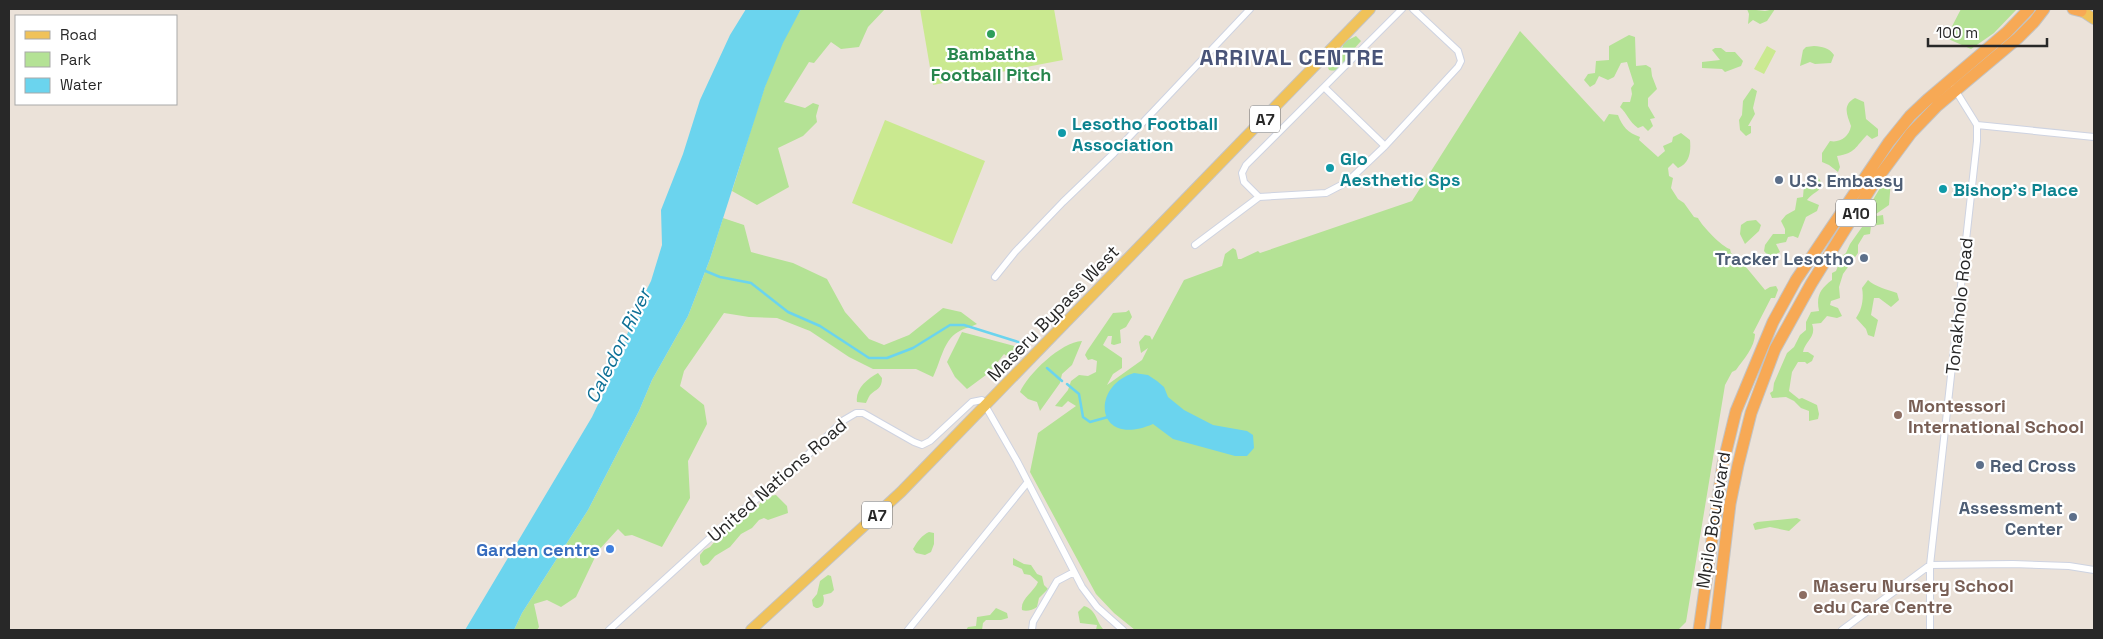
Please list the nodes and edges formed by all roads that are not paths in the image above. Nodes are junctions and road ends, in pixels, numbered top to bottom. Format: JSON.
{"nodes":[{"id":1,"x":1250,"y":9,"type":"edge"},
{"id":2,"x":1370,"y":9,"type":"edge"},
{"id":3,"x":1402,"y":9,"type":"edge"},
{"id":4,"x":1413,"y":9,"type":"edge"},
{"id":5,"x":2030,"y":9,"type":"edge"},
{"id":6,"x":2078,"y":9,"type":"edge"},
{"id":7,"x":2045,"y":10,"type":"edge"},
{"id":8,"x":2094,"y":19,"type":"edge"},
{"id":9,"x":1949,"y":80,"type":"junction"},
{"id":10,"x":1325,"y":88,"type":"junction"},
{"id":11,"x":1956,"y":91,"type":"junction"},
{"id":12,"x":1977,"y":125,"type":"junction"},
{"id":13,"x":2094,"y":137,"type":"edge"},
{"id":14,"x":1385,"y":146,"type":"junction"},
{"id":15,"x":1259,"y":196,"type":"junction"},
{"id":16,"x":1195,"y":245,"type":"dead end"},
{"id":17,"x":996,"y":277,"type":"dead end"},
{"id":18,"x":986,"y":404,"type":"junction"},
{"id":19,"x":1027,"y":483,"type":"junction"},
{"id":20,"x":1930,"y":565,"type":"junction"},
{"id":21,"x":2094,"y":570,"type":"edge"},
{"id":22,"x":1074,"y":572,"type":"junction"},
{"id":23,"x":1118,"y":629,"type":"edge"},
{"id":24,"x":609,"y":630,"type":"edge"},
{"id":25,"x":751,"y":630,"type":"edge"},
{"id":26,"x":908,"y":630,"type":"edge"},
{"id":27,"x":1032,"y":630,"type":"edge"},
{"id":28,"x":1699,"y":630,"type":"edge"},
{"id":29,"x":1715,"y":630,"type":"edge"},
{"id":30,"x":1842,"y":630,"type":"edge"},
{"id":31,"x":1930,"y":630,"type":"edge"}],
"edges":[{"from":1,"to":17,"type":"street"},
{"from":2,"to":18,"type":"main road","name":"Maseru Bypass West","number":"A7"},
{"from":3,"to":10,"type":"street"},
{"from":4,"to":14,"type":"street"},
{"from":5,"to":9,"type":"highway","name":"Mpilo Boulevard","number":"A10"},
{"from":6,"to":8,"type":"main road"},
{"from":7,"to":11,"type":"highway","name":"Mpilo Boulevard","number":"A10"},
{"from":9,"to":11,"type":"street"},
{"from":9,"to":28,"type":"highway","name":"Mpilo Boulevard","number":"A10"},
{"from":10,"to":14,"type":"street"},
{"from":10,"to":15,"type":"street"},
{"from":11,"to":12,"type":"street"},
{"from":11,"to":29,"type":"highway","name":"Mpilo Boulevard","number":"A10"},
{"from":12,"to":13,"type":"street"},
{"from":12,"to":20,"type":"street","name":"Tonakholo Road"},
{"from":14,"to":15,"type":"street"},
{"from":15,"to":16,"type":"street"},
{"from":18,"to":19,"type":"street"},
{"from":18,"to":24,"type":"street","name":"United Nations Road"},
{"from":18,"to":25,"type":"main road","name":"Maseru Bypass West","number":"A7"},
{"from":19,"to":22,"type":"street"},
{"from":19,"to":26,"type":"street"},
{"from":20,"to":21,"type":"street"},
{"from":20,"to":30,"type":"street"},
{"from":20,"to":31,"type":"street","name":"Tonakholo Road"},
{"from":22,"to":23,"type":"street"},
{"from":22,"to":27,"type":"street"}]}
